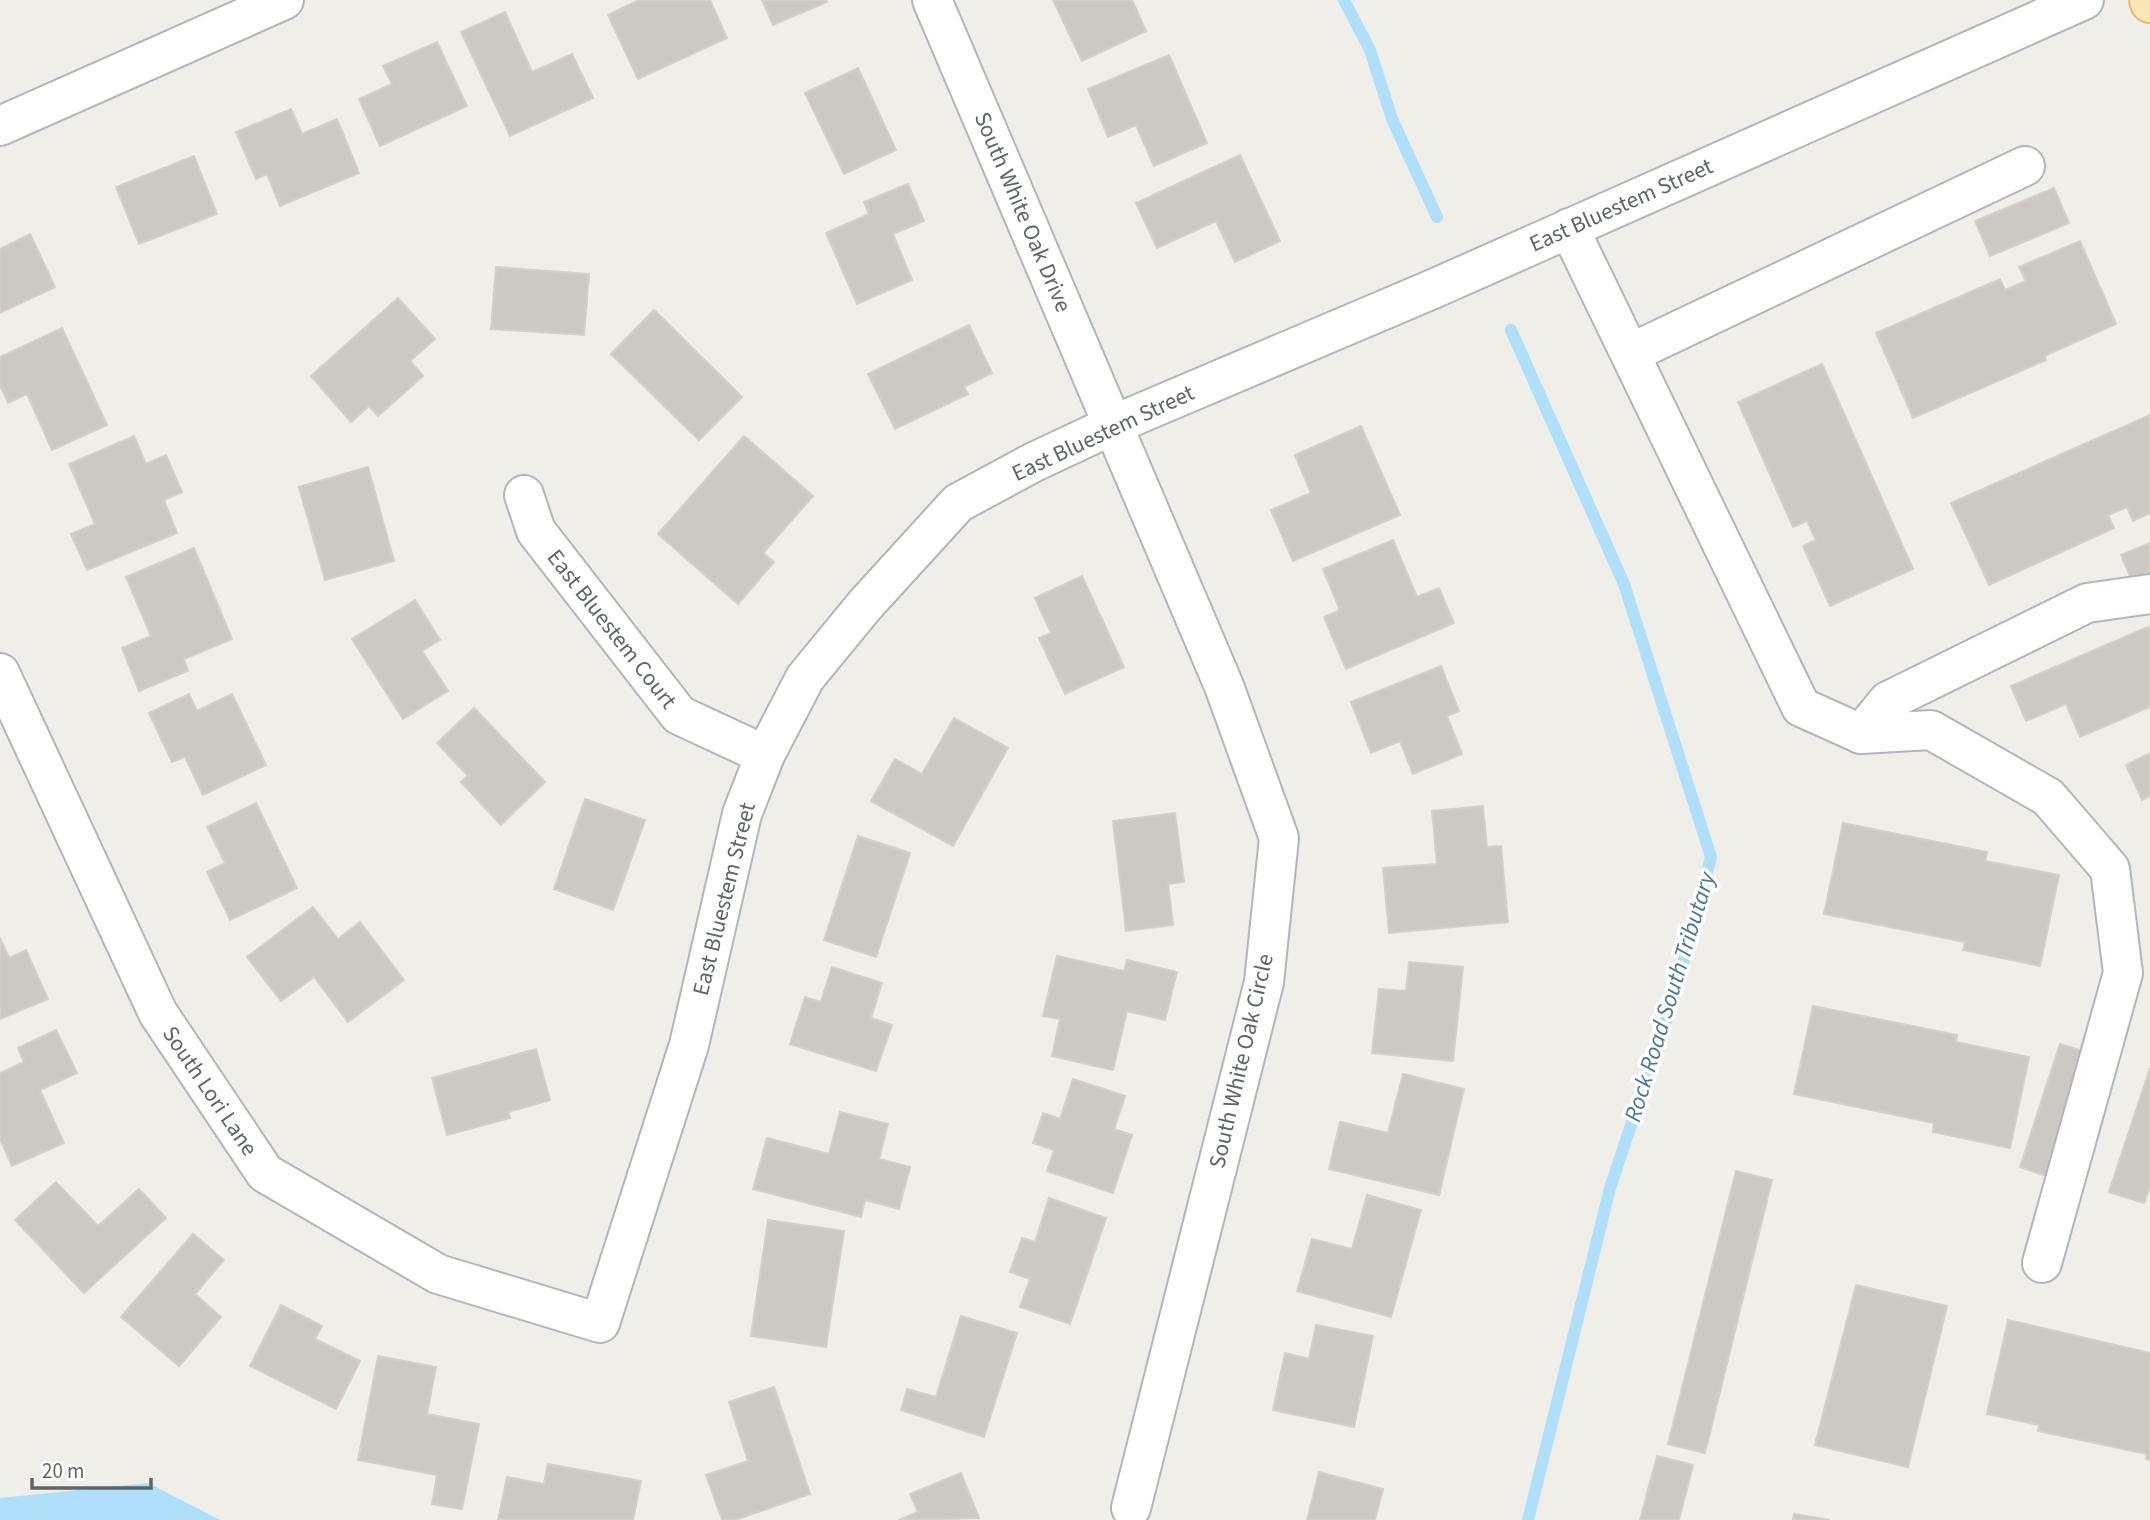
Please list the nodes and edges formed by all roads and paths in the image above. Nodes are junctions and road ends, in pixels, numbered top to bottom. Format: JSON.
{"nodes":[{"id":1,"x":284,"y":0,"type":"edge"},
{"id":2,"x":932,"y":0,"type":"edge"},
{"id":3,"x":2084,"y":0,"type":"edge"},
{"id":4,"x":0,"y":126,"type":"edge"},
{"id":5,"x":2025,"y":166,"type":"dead end"},
{"id":6,"x":1569,"y":228,"type":"junction"},
{"id":7,"x":1631,"y":353,"type":"junction"},
{"id":8,"x":1115,"y":424,"type":"junction"},
{"id":9,"x":524,"y":495,"type":"dead end"},
{"id":10,"x":2150,"y":594,"type":"edge"},
{"id":11,"x":0,"y":673,"type":"edge"},
{"id":12,"x":1861,"y":734,"type":"junction"},
{"id":13,"x":765,"y":755,"type":"junction"},
{"id":14,"x":2042,"y":1263,"type":"dead end"},
{"id":15,"x":600,"y":1323,"type":"joint"},
{"id":16,"x":1131,"y":1508,"type":"dead end"}],
"edges":[{"from":1,"to":4,"type":"street"},
{"from":2,"to":8,"type":"street","name":"South White Oak Drive"},
{"from":3,"to":6,"type":"street","name":"East Bluestem Street"},
{"from":5,"to":7,"type":"street"},
{"from":6,"to":7,"type":"street"},
{"from":6,"to":8,"type":"street","name":"East Bluestem Street"},
{"from":7,"to":12,"type":"street"},
{"from":8,"to":13,"type":"street","name":"East Bluestem Street"},
{"from":8,"to":16,"type":"street","name":"South White Oak Circle"},
{"from":9,"to":13,"type":"street","name":"East Bluestem Court"},
{"from":10,"to":12,"type":"street"},
{"from":11,"to":15,"type":"street","name":"South Lori Lane"},
{"from":12,"to":14,"type":"street"},
{"from":13,"to":15,"type":"street","name":"East Bluestem Street"}]}
